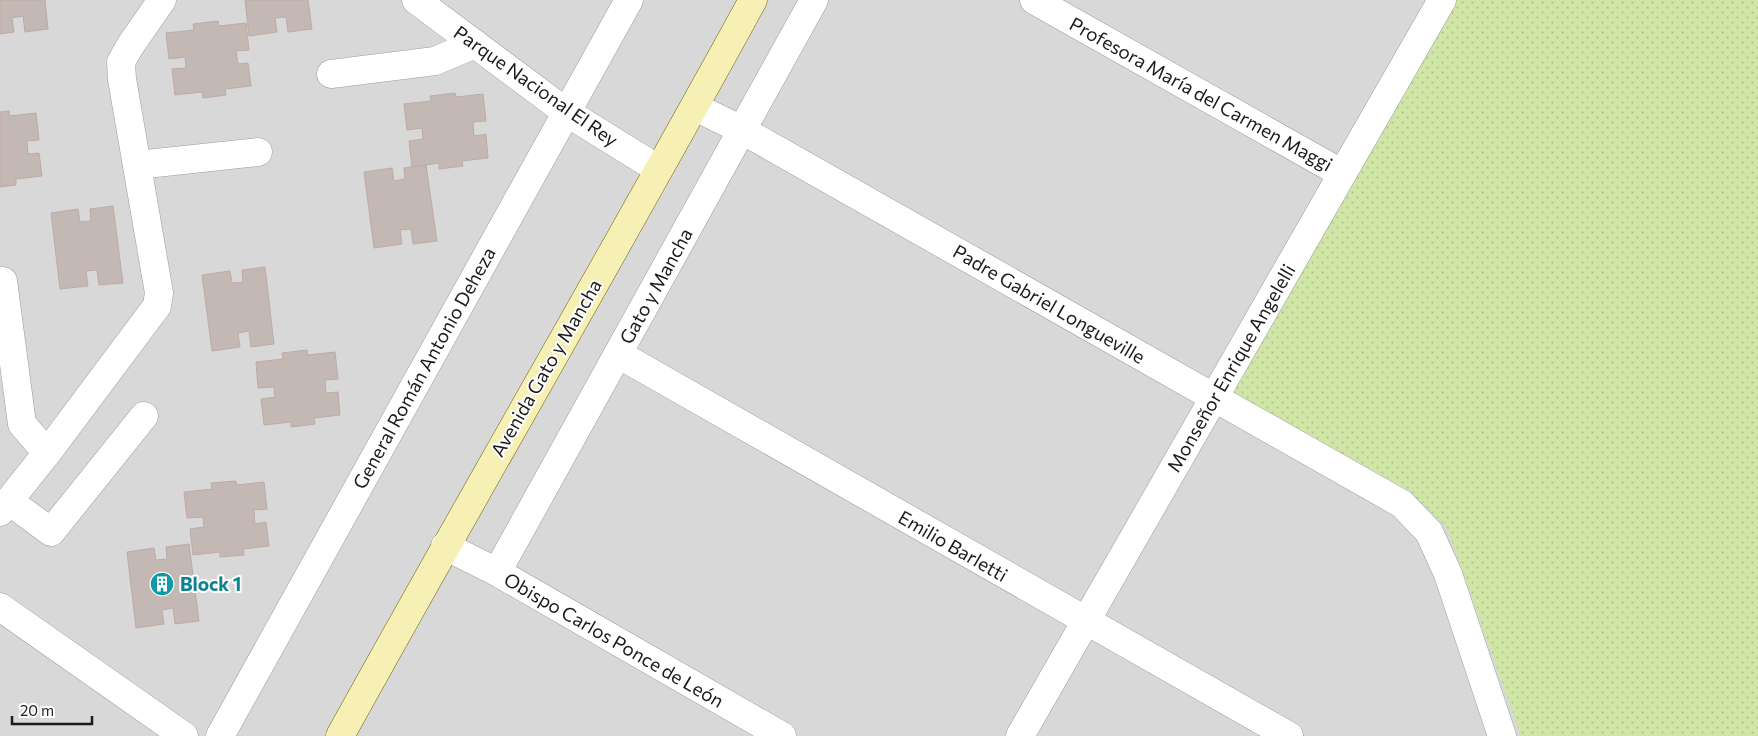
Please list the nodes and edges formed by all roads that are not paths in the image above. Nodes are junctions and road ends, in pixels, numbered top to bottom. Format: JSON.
{"nodes":[{"id":1,"x":162,"y":0,"type":"edge"},
{"id":2,"x":416,"y":0,"type":"edge"},
{"id":3,"x":629,"y":0,"type":"edge"},
{"id":4,"x":753,"y":0,"type":"edge"},
{"id":5,"x":814,"y":0,"type":"edge"},
{"id":6,"x":1034,"y":0,"type":"edge"},
{"id":7,"x":1442,"y":0,"type":"edge"},
{"id":8,"x":475,"y":44,"type":"junction"},
{"id":9,"x":331,"y":74,"type":"dead end"},
{"id":10,"x":695,"y":107,"type":"junction"},
{"id":11,"x":566,"y":112,"type":"junction"},
{"id":12,"x":742,"y":130,"type":"junction"},
{"id":13,"x":258,"y":152,"type":"dead end"},
{"id":14,"x":137,"y":165,"type":"junction"},
{"id":15,"x":658,"y":170,"type":"junction"},
{"id":16,"x":1341,"y":173,"type":"junction"},
{"id":17,"x":2,"y":281,"type":"dead end"},
{"id":18,"x":618,"y":354,"type":"junction"},
{"id":19,"x":1214,"y":398,"type":"junction"},
{"id":20,"x":144,"y":416,"type":"dead end"},
{"id":21,"x":47,"y":453,"type":"junction"},
{"id":22,"x":4,"y":507,"type":"edge"},
{"id":23,"x":445,"y":546,"type":"junction"},
{"id":24,"x":497,"y":572,"type":"junction"},
{"id":25,"x":0,"y":607,"type":"edge"},
{"id":26,"x":1086,"y":622,"type":"junction"},
{"id":27,"x":184,"y":736,"type":"edge"},
{"id":28,"x":220,"y":736,"type":"edge"},
{"id":29,"x":340,"y":736,"type":"edge"},
{"id":30,"x":782,"y":736,"type":"edge"},
{"id":31,"x":1020,"y":736,"type":"edge"},
{"id":32,"x":1289,"y":736,"type":"edge"},
{"id":33,"x":1502,"y":736,"type":"edge"}],
"edges":[{"from":1,"to":14,"type":"street"},
{"from":2,"to":8,"type":"street","name":"Parque Nacional El Rey"},
{"from":3,"to":11,"type":"street","name":"General Román Antonio Deheza"},
{"from":4,"to":10,"type":"street","name":"Avenida Gato y Mancha"},
{"from":5,"to":12,"type":"street","name":"Gato y Mancha"},
{"from":6,"to":16,"type":"street","name":"Profesora María del Carmen Maggi"},
{"from":7,"to":16,"type":"street","name":"Monseñor Enrique Angelelli"},
{"from":8,"to":9,"type":"street"},
{"from":8,"to":11,"type":"street","name":"Parque Nacional El Rey"},
{"from":10,"to":12,"type":"street","name":"Padre Gabriel Longueville"},
{"from":10,"to":15,"type":"street","name":"Avenida Gato y Mancha"},
{"from":11,"to":15,"type":"street","name":"Parque Nacional El Rey"},
{"from":11,"to":28,"type":"street","name":"General Román Antonio Deheza"},
{"from":12,"to":18,"type":"street","name":"Gato y Mancha"},
{"from":12,"to":19,"type":"street","name":"Padre Gabriel Longueville"},
{"from":13,"to":14,"type":"street"},
{"from":14,"to":21,"type":"street"},
{"from":15,"to":23,"type":"street","name":"Avenida Gato y Mancha"},
{"from":16,"to":19,"type":"street","name":"Monseñor Enrique Angelelli"},
{"from":17,"to":21,"type":"street"},
{"from":18,"to":24,"type":"street","name":"Gato y Mancha"},
{"from":18,"to":26,"type":"street","name":"Emilio Barletti"},
{"from":19,"to":26,"type":"street","name":"Monseñor Enrique Angelelli"},
{"from":19,"to":33,"type":"street","name":"Padre Gabriel Longueville"},
{"from":20,"to":22,"type":"street"},
{"from":21,"to":22,"type":"street"},
{"from":23,"to":24,"type":"street","name":"Obispo Carlos Ponce de León"},
{"from":23,"to":29,"type":"street","name":"Avenida Gato y Mancha"},
{"from":24,"to":30,"type":"street","name":"Obispo Carlos Ponce de León"},
{"from":25,"to":27,"type":"street"},
{"from":26,"to":31,"type":"street","name":"Monseñor Enrique Angelelli"},
{"from":26,"to":32,"type":"street","name":"Emilio Barletti"}]}
